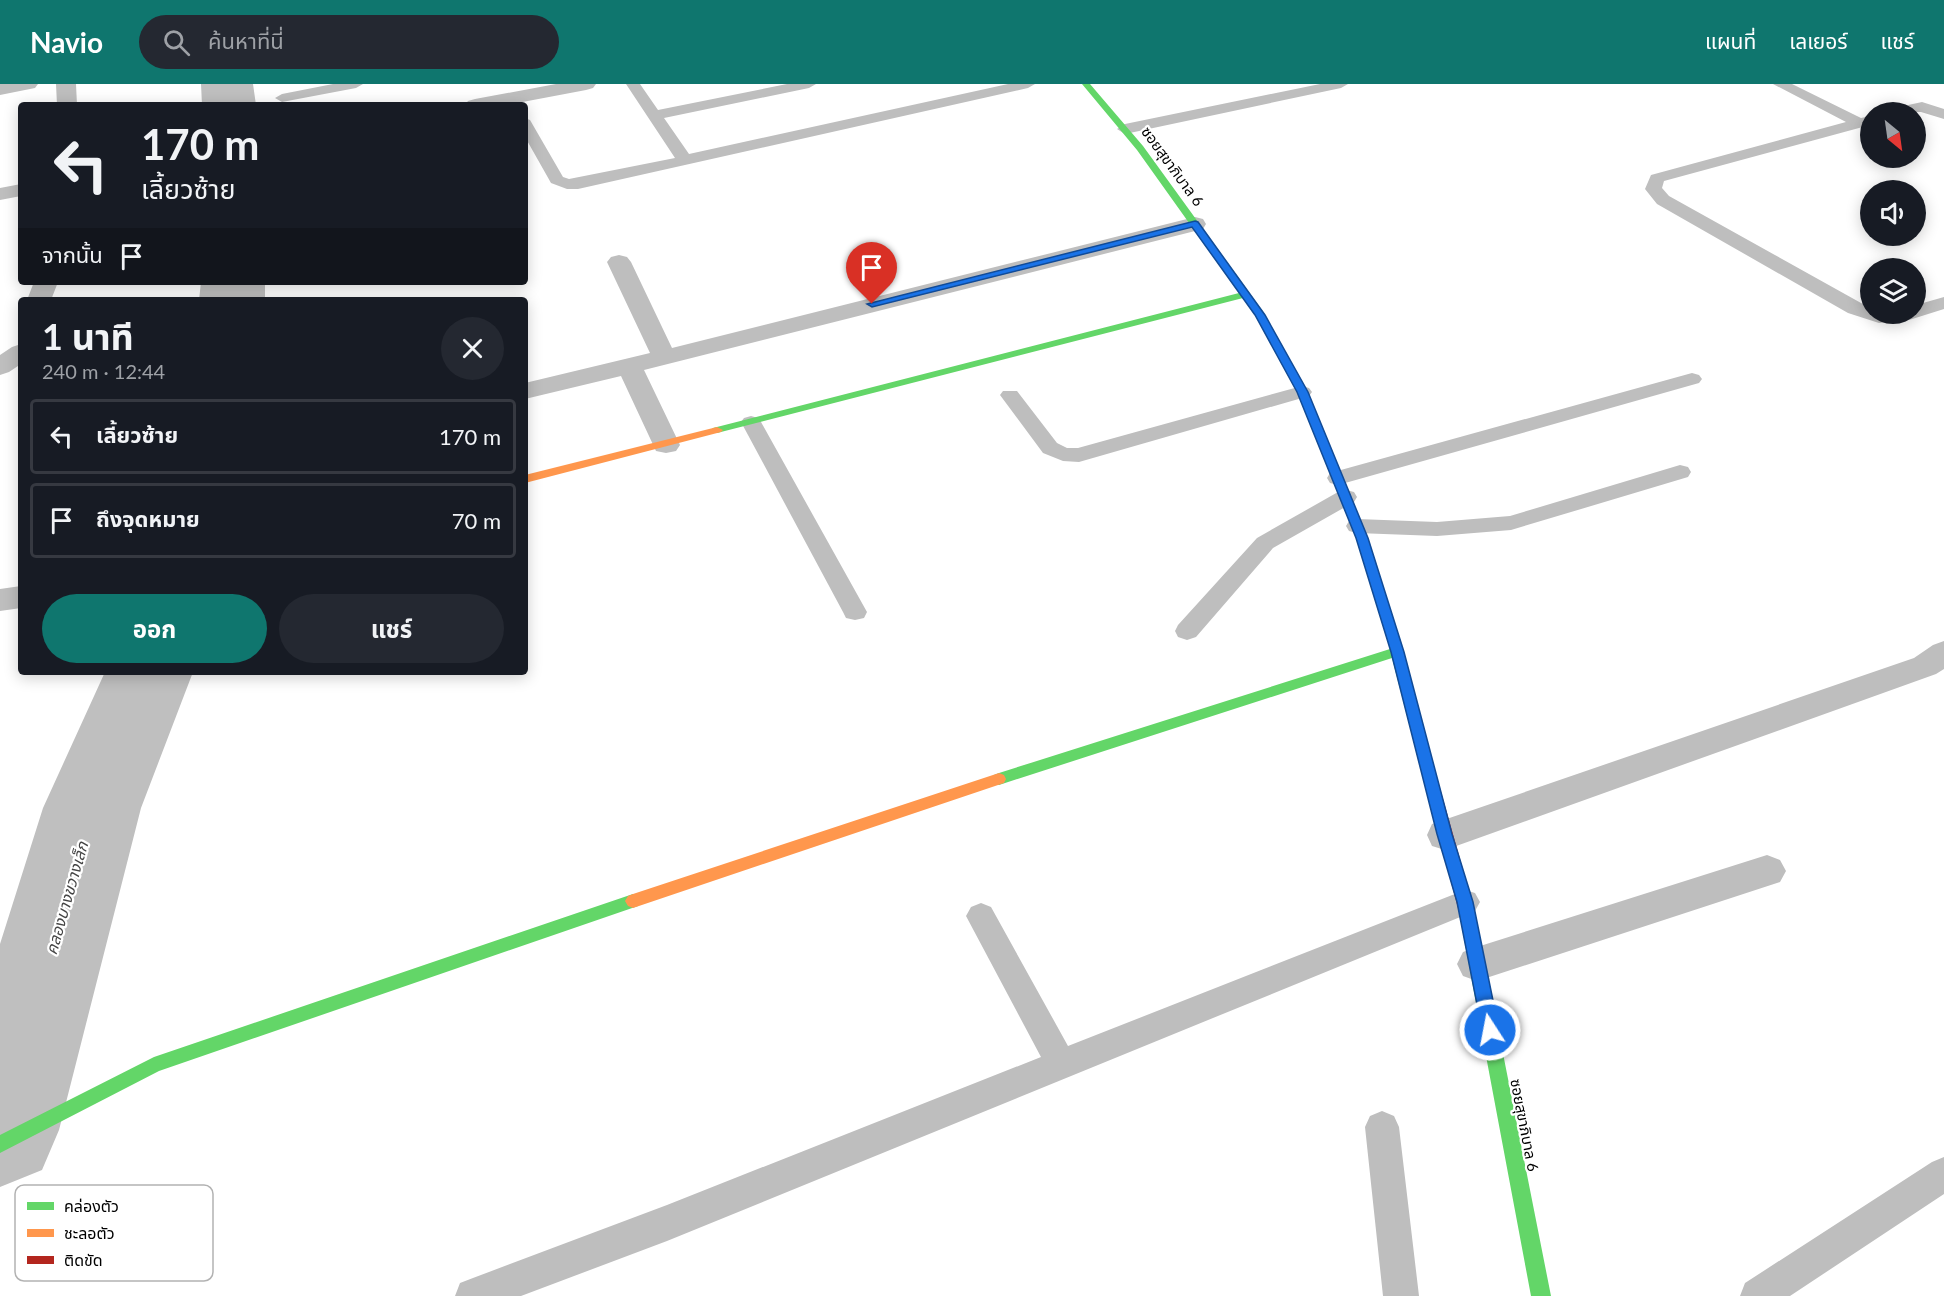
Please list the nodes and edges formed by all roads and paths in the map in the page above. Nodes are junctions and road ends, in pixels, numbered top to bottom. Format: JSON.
{"nodes":[{"id":1,"x":28,"y":84,"type":"edge"},
{"id":2,"x":66,"y":84,"type":"edge"},
{"id":3,"x":356,"y":84,"type":"edge"},
{"id":4,"x":586,"y":84,"type":"edge"},
{"id":5,"x":633,"y":84,"type":"edge"},
{"id":6,"x":809,"y":84,"type":"edge"},
{"id":7,"x":1028,"y":84,"type":"edge"},
{"id":8,"x":1341,"y":84,"type":"edge"},
{"id":9,"x":1780,"y":84,"type":"edge"},
{"id":10,"x":1092,"y":85,"type":"edge"},
{"id":11,"x":0,"y":89,"type":"edge"},
{"id":12,"x":282,"y":98,"type":"dead end"},
{"id":13,"x":67,"y":102,"type":"edge"},
{"id":14,"x":513,"y":102,"type":"edge"},
{"id":15,"x":1926,"y":108,"type":"edge"},
{"id":16,"x":1944,"y":114,"type":"edge"},
{"id":17,"x":654,"y":115,"type":"junction"},
{"id":18,"x":1860,"y":119,"type":"edge"},
{"id":19,"x":1860,"y":122,"type":"edge"},
{"id":20,"x":528,"y":128,"type":"edge"},
{"id":21,"x":1125,"y":129,"type":"junction"},
{"id":22,"x":685,"y":160,"type":"junction"},
{"id":23,"x":18,"y":191,"type":"edge"},
{"id":24,"x":0,"y":194,"type":"edge"},
{"id":25,"x":1195,"y":224,"type":"junction"},
{"id":26,"x":619,"y":262,"type":"dead end"},
{"id":27,"x":1245,"y":294,"type":"junction"},
{"id":28,"x":1944,"y":303,"type":"edge"},
{"id":29,"x":1926,"y":308,"type":"edge"},
{"id":30,"x":1860,"y":311,"type":"edge"},
{"id":31,"x":18,"y":354,"type":"edge"},
{"id":32,"x":664,"y":356,"type":"junction"},
{"id":33,"x":629,"y":366,"type":"junction"},
{"id":34,"x":0,"y":367,"type":"edge"},
{"id":35,"x":1692,"y":379,"type":"dead end"},
{"id":36,"x":528,"y":390,"type":"edge"},
{"id":37,"x":1302,"y":392,"type":"junction"},
{"id":38,"x":1010,"y":395,"type":"dead end"},
{"id":39,"x":751,"y":422,"type":"junction"},
{"id":40,"x":666,"y":445,"type":"junction"},
{"id":41,"x":1680,"y":472,"type":"dead end"},
{"id":42,"x":528,"y":478,"type":"edge"},
{"id":43,"x":1342,"y":488,"type":"junction"},
{"id":44,"x":1357,"y":526,"type":"junction"},
{"id":45,"x":18,"y":597,"type":"edge"},
{"id":46,"x":0,"y":600,"type":"edge"},
{"id":47,"x":855,"y":612,"type":"dead end"},
{"id":48,"x":1186,"y":631,"type":"dead end"},
{"id":49,"x":1397,"y":652,"type":"junction"},
{"id":50,"x":1944,"y":653,"type":"edge"},
{"id":51,"x":1445,"y":834,"type":"junction"},
{"id":52,"x":1767,"y":871,"type":"dead end"},
{"id":53,"x":1465,"y":902,"type":"junction"},
{"id":54,"x":981,"y":916,"type":"dead end"},
{"id":55,"x":1477,"y":964,"type":"junction"},
{"id":56,"x":1061,"y":1064,"type":"junction"},
{"id":57,"x":1382,"y":1126,"type":"dead end"},
{"id":58,"x":0,"y":1144,"type":"edge"},
{"id":59,"x":1944,"y":1174,"type":"edge"},
{"id":60,"x":473,"y":1296,"type":"edge"},
{"id":61,"x":1401,"y":1296,"type":"edge"},
{"id":62,"x":1541,"y":1296,"type":"edge"},
{"id":63,"x":1758,"y":1296,"type":"edge"}],
"edges":[{"from":1,"to":11,"type":"street"},
{"from":2,"to":13,"type":"street"},
{"from":3,"to":12,"type":"lane"},
{"from":4,"to":14,"type":"street"},
{"from":5,"to":17,"type":"lane"},
{"from":6,"to":17,"type":"lane"},
{"from":7,"to":22,"type":"lane"},
{"from":8,"to":21,"type":"lane"},
{"from":9,"to":18,"type":"lane"},
{"from":10,"to":21,"type":"street","name":"ซอยสุขาภิบาล 6"},
{"from":15,"to":16,"type":"lane"},
{"from":17,"to":22,"type":"lane"},
{"from":19,"to":30,"type":"lane"},
{"from":20,"to":22,"type":"lane"},
{"from":21,"to":25,"type":"street","name":"ซอยสุขาภิบาล 6"},
{"from":23,"to":24,"type":"street"},
{"from":25,"to":27,"type":"street","name":"ซอยสุขาภิบาล 6"},
{"from":25,"to":32,"type":"street"},
{"from":26,"to":32,"type":"street"},
{"from":27,"to":37,"type":"street","name":"ซอยสุขาภิบาล 6"},
{"from":27,"to":39,"type":"street"},
{"from":28,"to":29,"type":"lane"},
{"from":31,"to":34,"type":"street"},
{"from":32,"to":33,"type":"street"},
{"from":33,"to":36,"type":"street"},
{"from":33,"to":40,"type":"street"},
{"from":35,"to":43,"type":"lane"},
{"from":37,"to":38,"type":"lane"},
{"from":37,"to":43,"type":"street","name":"ซอยสุขาภิบาล 6"},
{"from":39,"to":40,"type":"street"},
{"from":39,"to":47,"type":"lane"},
{"from":40,"to":42,"type":"street"},
{"from":41,"to":44,"type":"lane"},
{"from":43,"to":44,"type":"street","name":"ซอยสุขาภิบาล 6"},
{"from":43,"to":48,"type":"lane"},
{"from":44,"to":49,"type":"street","name":"ซอยสุขาภิบาล 6"},
{"from":45,"to":46,"type":"street"},
{"from":49,"to":51,"type":"street","name":"ซอยสุขาภิบาล 6"},
{"from":49,"to":58,"type":"street"},
{"from":50,"to":51,"type":"street"},
{"from":51,"to":53,"type":"street","name":"ซอยสุขาภิบาล 6"},
{"from":52,"to":55,"type":"street"},
{"from":53,"to":55,"type":"street","name":"ซอยสุขาภิบาล 6"},
{"from":53,"to":56,"type":"lane"},
{"from":54,"to":56,"type":"lane"},
{"from":55,"to":62,"type":"street","name":"ซอยสุขาภิบาล 6"},
{"from":56,"to":60,"type":"lane"},
{"from":57,"to":61,"type":"lane"},
{"from":59,"to":63,"type":"lane"}]}
